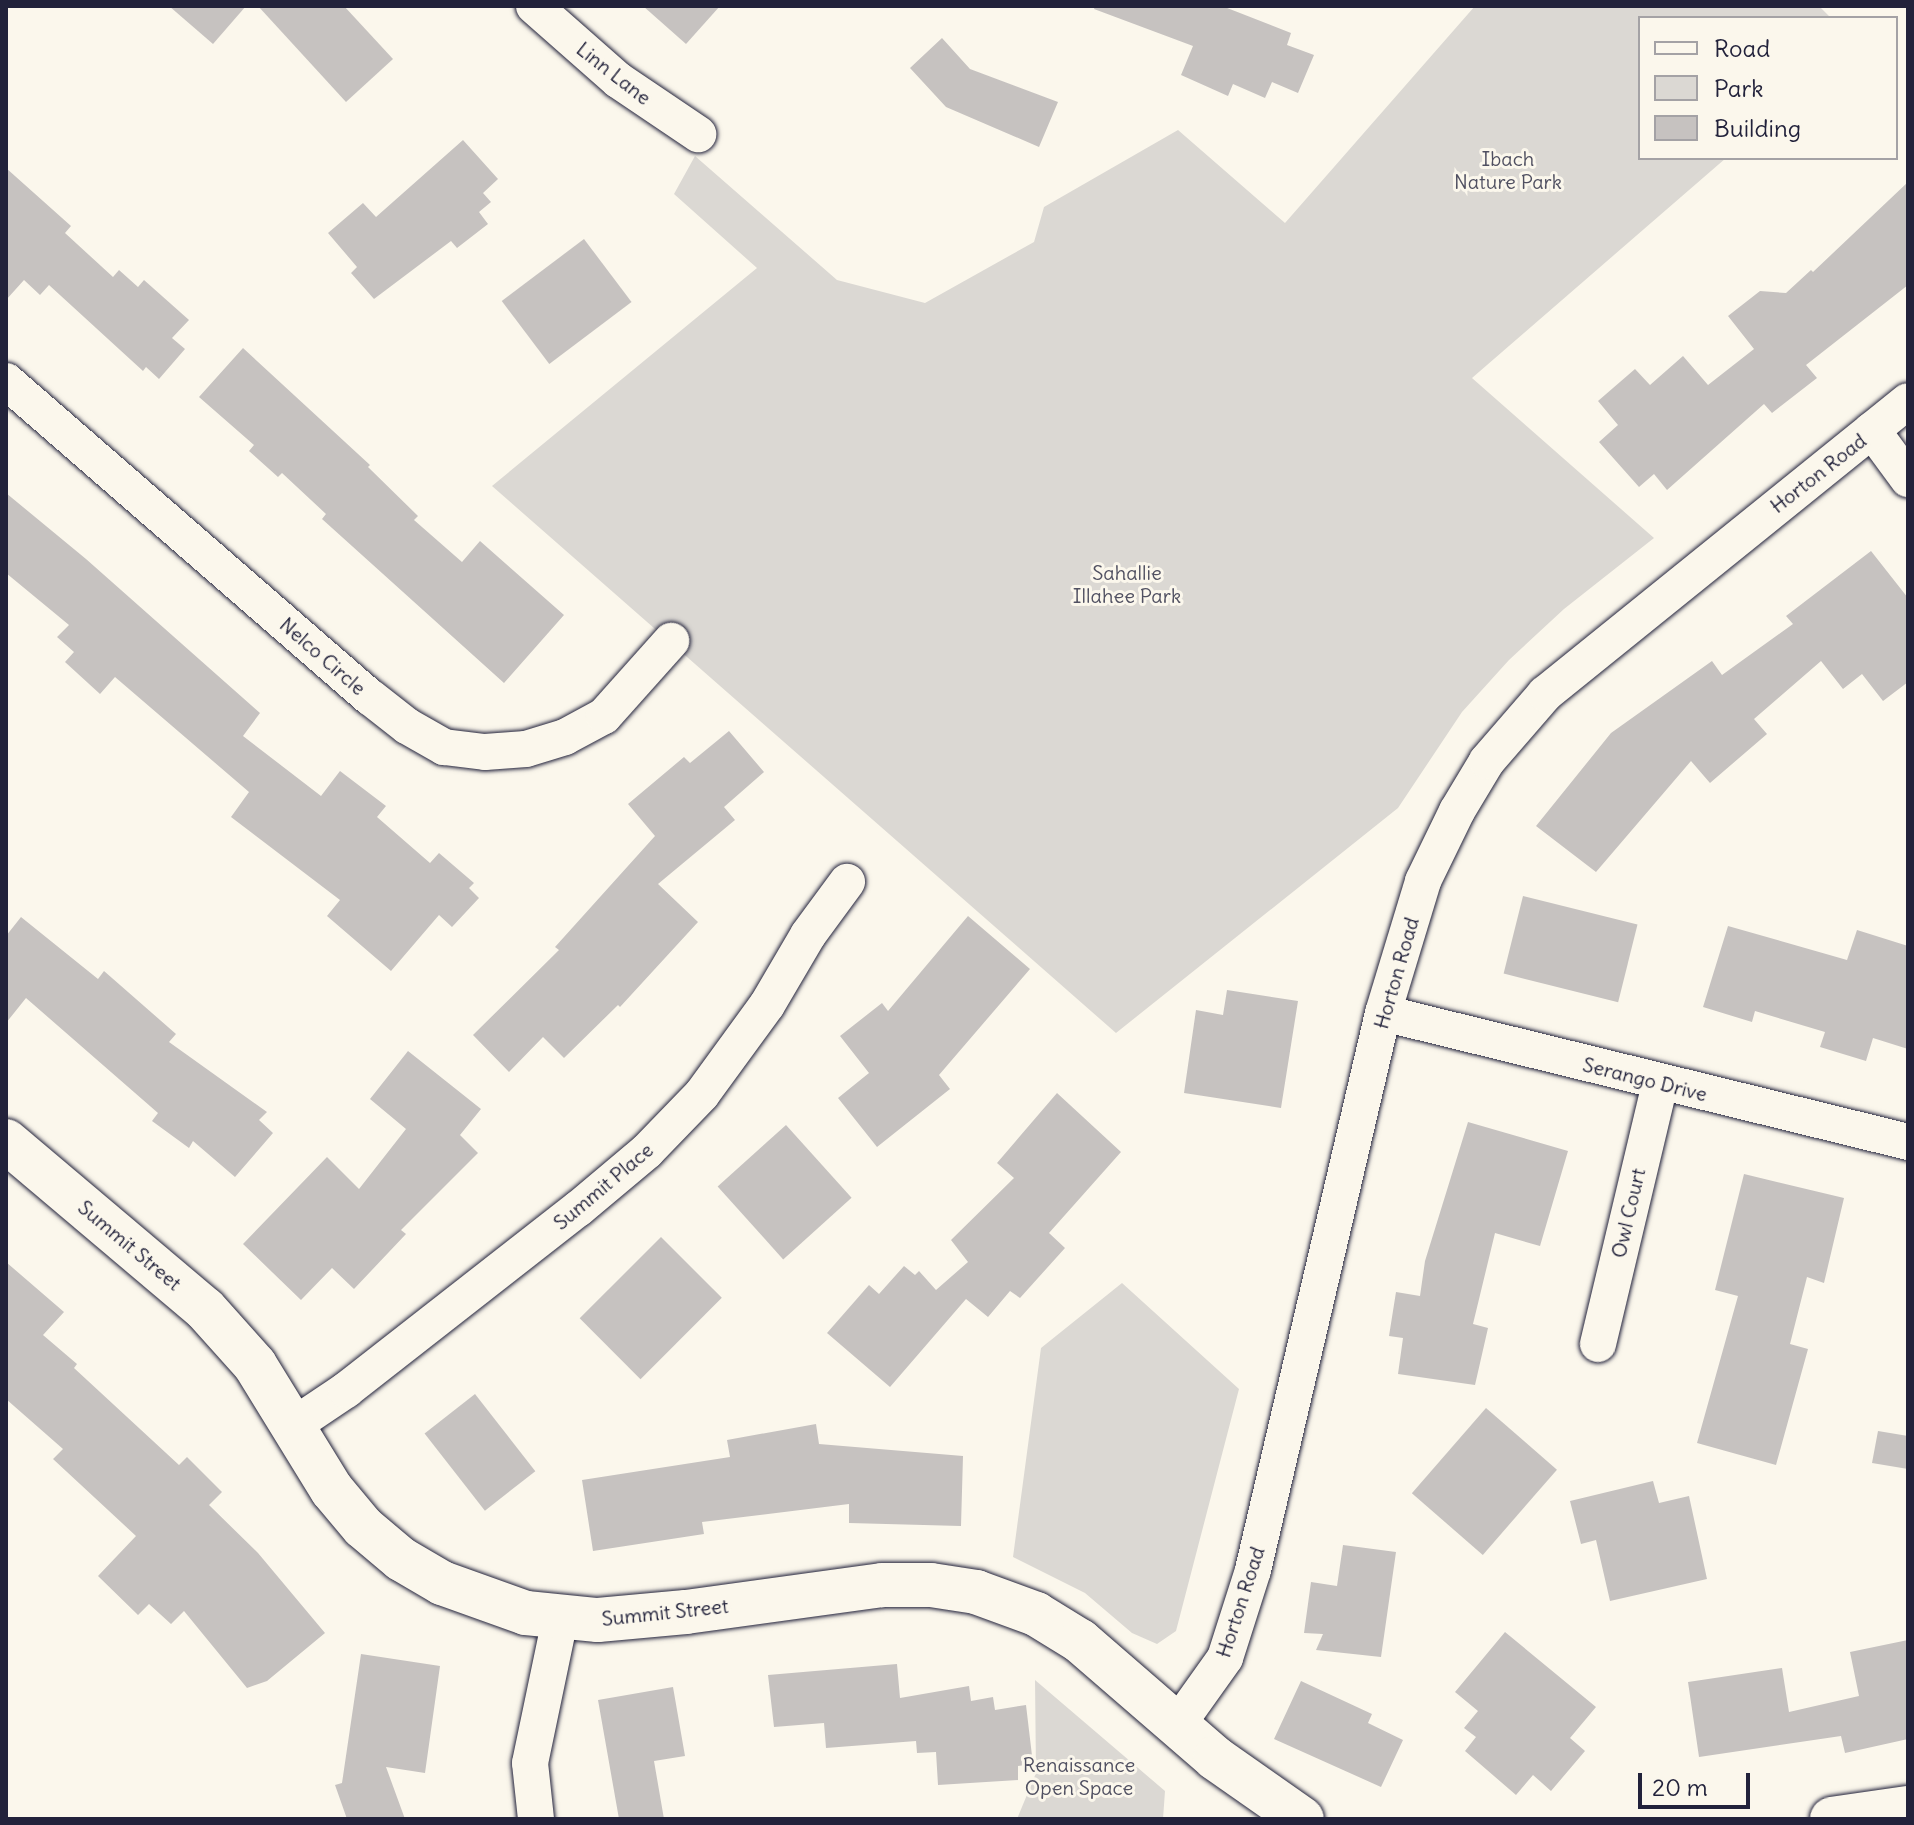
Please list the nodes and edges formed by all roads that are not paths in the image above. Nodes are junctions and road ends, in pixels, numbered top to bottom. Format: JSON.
{"nodes":[{"id":1,"x":534,"y":6,"type":"edge"},
{"id":2,"x":698,"y":134,"type":"dead end"},
{"id":3,"x":6,"y":381,"type":"edge"},
{"id":4,"x":1908,"y":401,"type":"edge"},
{"id":5,"x":1872,"y":430,"type":"junction"},
{"id":6,"x":1908,"y":479,"type":"edge"},
{"id":7,"x":671,"y":641,"type":"dead end"},
{"id":8,"x":847,"y":882,"type":"dead end"},
{"id":9,"x":1383,"y":1013,"type":"junction"},
{"id":10,"x":1660,"y":1083,"type":"junction"},
{"id":11,"x":6,"y":1141,"type":"edge"},
{"id":12,"x":1908,"y":1142,"type":"edge"},
{"id":13,"x":1598,"y":1344,"type":"dead end"},
{"id":14,"x":294,"y":1425,"type":"junction"},
{"id":15,"x":560,"y":1619,"type":"junction"},
{"id":16,"x":1178,"y":1724,"type":"junction"},
{"id":17,"x":1908,"y":1808,"type":"edge"},
{"id":18,"x":536,"y":1819,"type":"edge"},
{"id":19,"x":1302,"y":1819,"type":"edge"},
{"id":20,"x":1832,"y":1819,"type":"edge"}],
"edges":[{"from":1,"to":2,"type":"street","name":"Linn Lane"},
{"from":3,"to":7,"type":"street","name":"Nelco Circle"},
{"from":4,"to":5,"type":"street","name":"Horton Road"},
{"from":5,"to":6,"type":"street"},
{"from":5,"to":9,"type":"street","name":"Horton Road"},
{"from":8,"to":14,"type":"street","name":"Summit Place"},
{"from":9,"to":10,"type":"street","name":"Serango Drive"},
{"from":9,"to":16,"type":"street","name":"Horton Road"},
{"from":10,"to":12,"type":"street","name":"Serango Drive"},
{"from":10,"to":13,"type":"street","name":"Owl Court"},
{"from":11,"to":14,"type":"street","name":"Summit Street"},
{"from":14,"to":15,"type":"street","name":"Summit Street"},
{"from":15,"to":16,"type":"street","name":"Summit Street"},
{"from":15,"to":18,"type":"street"},
{"from":16,"to":19,"type":"street","name":"Summit Street"},
{"from":17,"to":20,"type":"street"}]}
